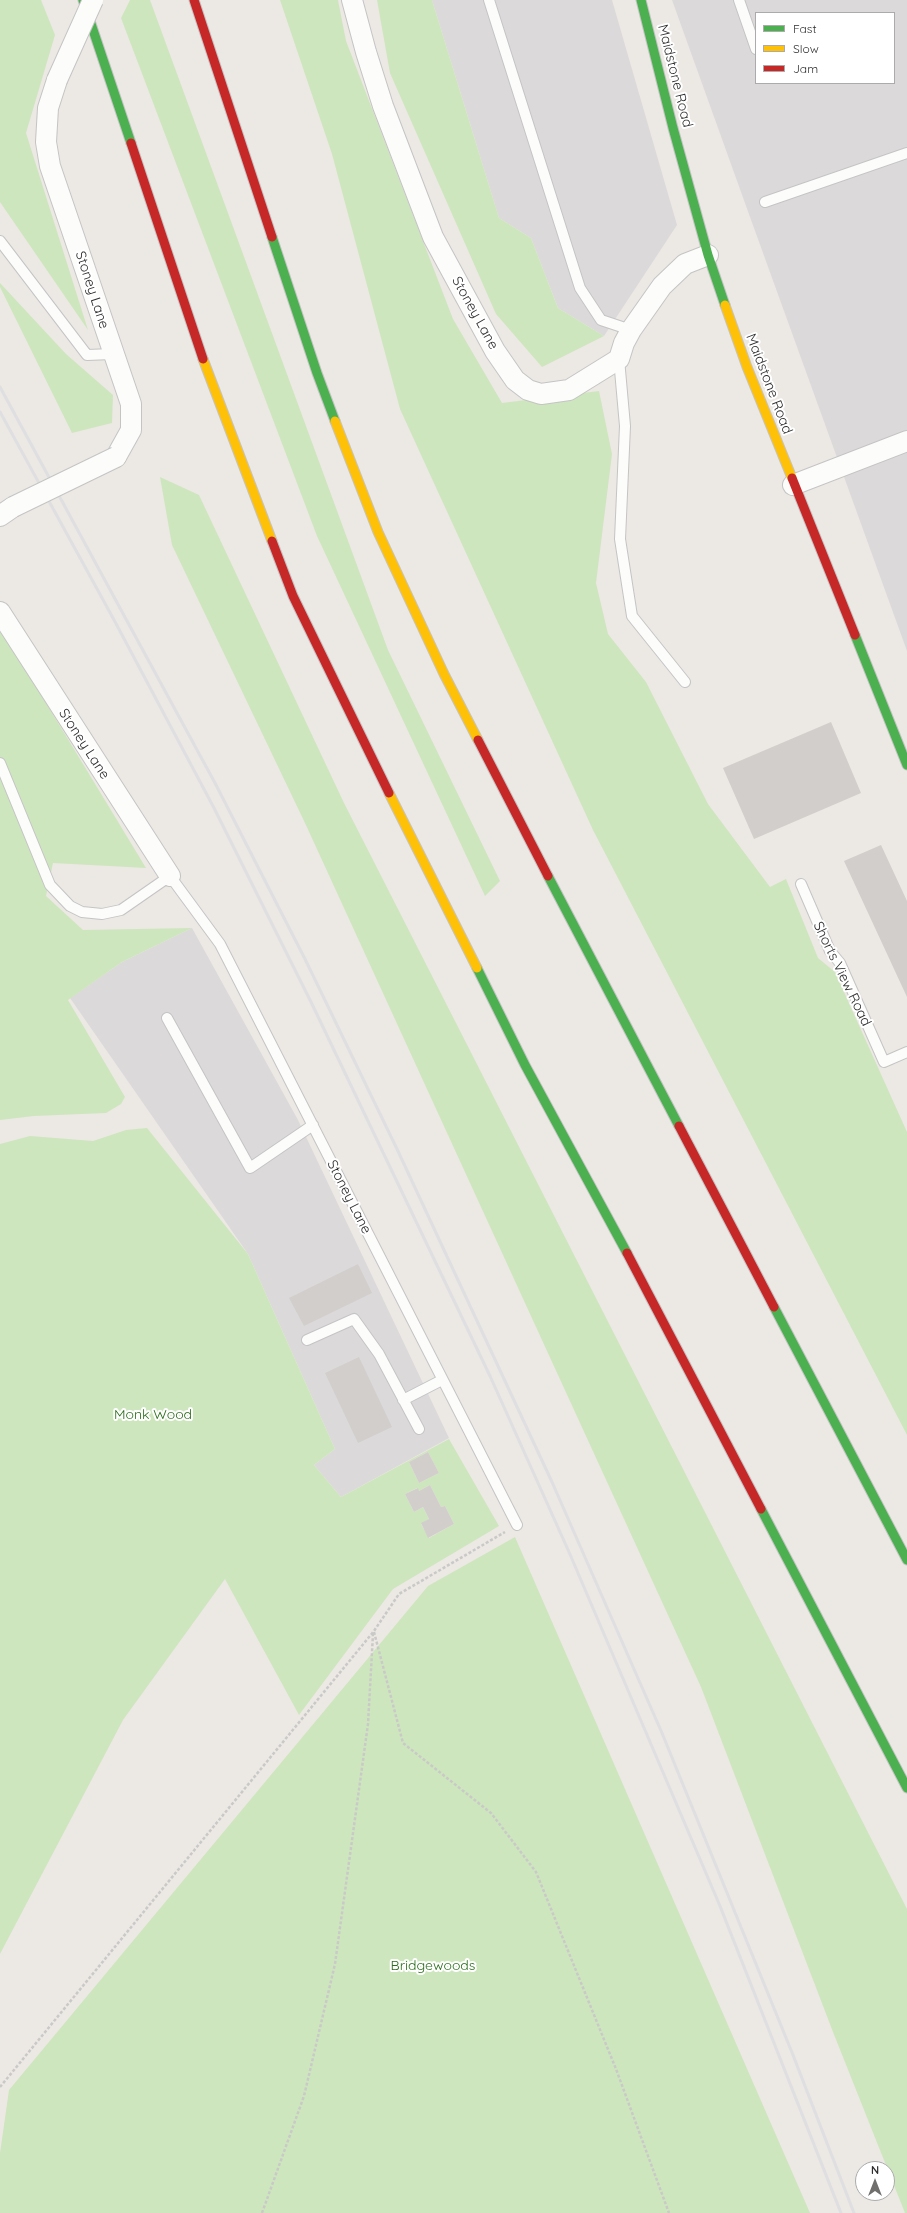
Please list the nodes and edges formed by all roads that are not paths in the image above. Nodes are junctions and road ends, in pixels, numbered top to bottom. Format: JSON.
{"nodes":[{"id":1,"x":83,"y":0,"type":"edge"},
{"id":2,"x":93,"y":0,"type":"edge"},
{"id":3,"x":194,"y":0,"type":"edge"},
{"id":4,"x":352,"y":0,"type":"edge"},
{"id":5,"x":489,"y":0,"type":"edge"},
{"id":6,"x":641,"y":0,"type":"edge"},
{"id":7,"x":739,"y":0,"type":"edge"},
{"id":8,"x":755,"y":46,"type":"edge"},
{"id":9,"x":907,"y":153,"type":"edge"},
{"id":10,"x":765,"y":202,"type":"dead end"},
{"id":11,"x":0,"y":241,"type":"edge"},
{"id":12,"x":708,"y":255,"type":"junction"},
{"id":13,"x":631,"y":330,"type":"junction"},
{"id":14,"x":112,"y":354,"type":"junction"},
{"id":15,"x":619,"y":360,"type":"junction"},
{"id":16,"x":907,"y":441,"type":"edge"},
{"id":17,"x":794,"y":485,"type":"junction"},
{"id":18,"x":7,"y":511,"type":"edge"},
{"id":19,"x":0,"y":612,"type":"edge"},
{"id":20,"x":685,"y":682,"type":"dead end"},
{"id":21,"x":0,"y":763,"type":"edge"},
{"id":22,"x":907,"y":765,"type":"edge"},
{"id":23,"x":170,"y":876,"type":"junction"},
{"id":24,"x":801,"y":884,"type":"dead end"},
{"id":25,"x":167,"y":1018,"type":"dead end"},
{"id":26,"x":907,"y":1052,"type":"edge"},
{"id":27,"x":313,"y":1125,"type":"junction"},
{"id":28,"x":307,"y":1340,"type":"dead end"},
{"id":29,"x":442,"y":1380,"type":"junction"},
{"id":30,"x":403,"y":1400,"type":"junction"},
{"id":31,"x":418,"y":1429,"type":"dead end"},
{"id":32,"x":517,"y":1525,"type":"road end"},
{"id":33,"x":907,"y":1560,"type":"edge"},
{"id":34,"x":907,"y":1788,"type":"edge"}],
"edges":[{"from":1,"to":34,"type":"main road"},
{"from":2,"to":14,"type":"street","name":"Stoney Lane","bridge":true},
{"from":3,"to":33,"type":"main road"},
{"from":4,"to":15,"type":"street","name":"Stoney Lane"},
{"from":5,"to":13,"type":"lane"},
{"from":6,"to":12,"type":"main road","name":"Maidstone Road"},
{"from":7,"to":8,"type":"lane"},
{"from":9,"to":10,"type":"lane"},
{"from":11,"to":14,"type":"lane"},
{"from":12,"to":13,"type":"street"},
{"from":12,"to":17,"type":"main road","name":"Maidstone Road"},
{"from":13,"to":15,"type":"street"},
{"from":14,"to":18,"type":"street","name":"Stoney Lane","bridge":true},
{"from":15,"to":20,"type":"lane"},
{"from":16,"to":17,"type":"street"},
{"from":17,"to":22,"type":"main road","name":"Maidstone Road"},
{"from":19,"to":23,"type":"street","name":"Stoney Lane"},
{"from":21,"to":23,"type":"lane"},
{"from":23,"to":27,"type":"lane","name":"Stoney Lane"},
{"from":24,"to":26,"type":"lane","name":"Shorts View Road"},
{"from":25,"to":27,"type":"lane"},
{"from":27,"to":29,"type":"lane","name":"Stoney Lane"},
{"from":28,"to":30,"type":"lane"},
{"from":29,"to":30,"type":"lane"},
{"from":29,"to":32,"type":"lane","name":"Stoney Lane"},
{"from":30,"to":31,"type":"lane"}]}
